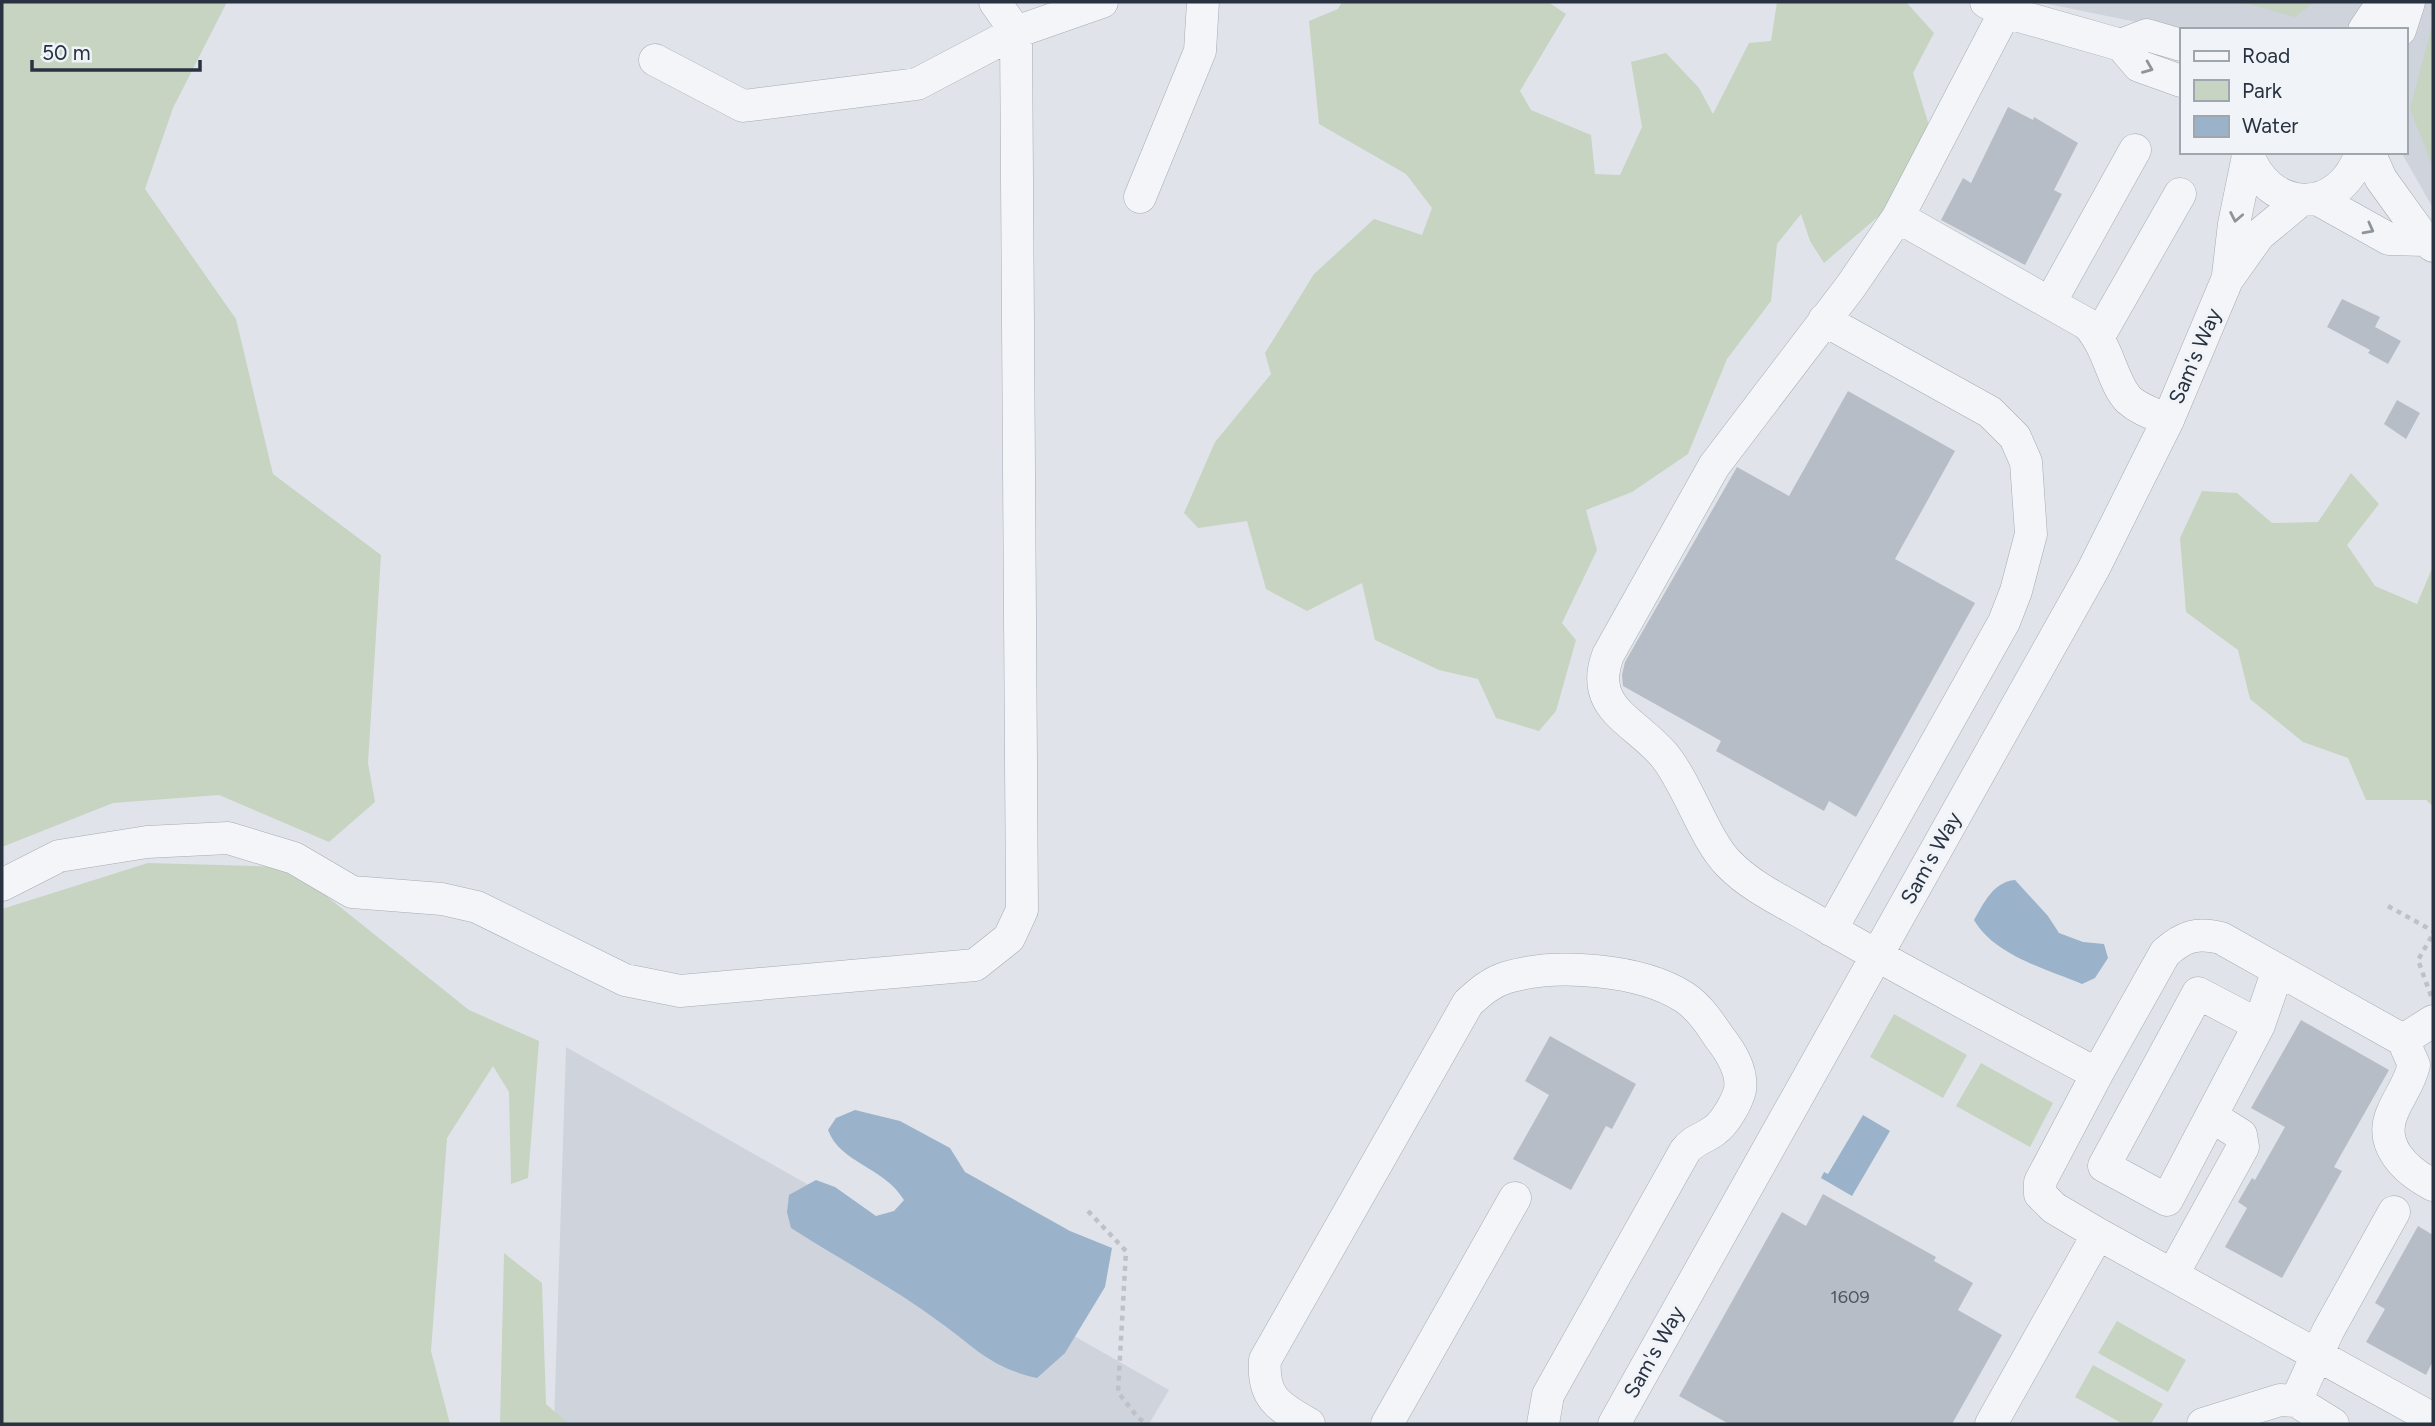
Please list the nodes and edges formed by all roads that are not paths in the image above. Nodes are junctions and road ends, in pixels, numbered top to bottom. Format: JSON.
{"nodes":[{"id":1,"x":995,"y":2,"type":"edge"},
{"id":2,"x":1102,"y":2,"type":"edge"},
{"id":3,"x":1203,"y":2,"type":"edge"},
{"id":4,"x":2383,"y":2,"type":"edge"},
{"id":5,"x":2409,"y":2,"type":"edge"},
{"id":6,"x":1995,"y":7,"type":"edge"},
{"id":7,"x":2365,"y":28,"type":"edge"},
{"id":8,"x":2401,"y":28,"type":"edge"},
{"id":9,"x":1016,"y":32,"type":"junction"},
{"id":10,"x":2121,"y":45,"type":"junction"},
{"id":11,"x":2180,"y":45,"type":"edge"},
{"id":12,"x":655,"y":60,"type":"dead end"},
{"id":13,"x":2180,"y":81,"type":"edge"},
{"id":14,"x":2135,"y":150,"type":"dead end"},
{"id":15,"x":2248,"y":154,"type":"edge"},
{"id":16,"x":2360,"y":154,"type":"edge"},
{"id":17,"x":2370,"y":154,"type":"edge"},
{"id":18,"x":2180,"y":194,"type":"dead end"},
{"id":19,"x":1140,"y":197,"type":"dead end"},
{"id":20,"x":2309,"y":200,"type":"junction"},
{"id":21,"x":1898,"y":216,"type":"junction"},
{"id":22,"x":2429,"y":243,"type":"edge"},
{"id":23,"x":2227,"y":280,"type":"junction"},
{"id":24,"x":2051,"y":301,"type":"junction"},
{"id":25,"x":1824,"y":320,"type":"junction"},
{"id":26,"x":2099,"y":336,"type":"junction"},
{"id":27,"x":2168,"y":420,"type":"junction"},
{"id":28,"x":2,"y":886,"type":"edge"},
{"id":29,"x":1832,"y":930,"type":"junction"},
{"id":30,"x":1877,"y":954,"type":"junction"},
{"id":31,"x":2278,"y":970,"type":"junction"},
{"id":32,"x":2433,"y":1021,"type":"edge"},
{"id":33,"x":2259,"y":1025,"type":"junction"},
{"id":34,"x":2403,"y":1040,"type":"junction"},
{"id":35,"x":2097,"y":1074,"type":"junction"},
{"id":36,"x":2211,"y":1116,"type":"junction"},
{"id":37,"x":2433,"y":1185,"type":"edge"},
{"id":38,"x":1514,"y":1198,"type":"dead end"},
{"id":39,"x":2167,"y":1200,"type":"junction"},
{"id":40,"x":2393,"y":1212,"type":"dead end"},
{"id":41,"x":2203,"y":1221,"type":"junction"},
{"id":42,"x":2098,"y":1234,"type":"junction"},
{"id":43,"x":2173,"y":1274,"type":"junction"},
{"id":44,"x":2318,"y":1356,"type":"junction"},
{"id":45,"x":2296,"y":1401,"type":"junction"},
{"id":46,"x":2433,"y":1419,"type":"edge"},
{"id":47,"x":1309,"y":1424,"type":"edge"},
{"id":48,"x":1387,"y":1424,"type":"edge"},
{"id":49,"x":1543,"y":1424,"type":"edge"},
{"id":50,"x":1614,"y":1424,"type":"edge"},
{"id":51,"x":1991,"y":1424,"type":"edge"},
{"id":52,"x":2203,"y":1424,"type":"edge"},
{"id":53,"x":2333,"y":1424,"type":"edge"}],
"edges":[{"from":1,"to":9,"type":"street"},
{"from":2,"to":9,"type":"street"},
{"from":3,"to":19,"type":"street"},
{"from":4,"to":7,"type":"street"},
{"from":5,"to":8,"type":"street"},
{"from":6,"to":10,"type":"street"},
{"from":6,"to":21,"type":"street"},
{"from":9,"to":12,"type":"street"},
{"from":9,"to":28,"type":"street"},
{"from":10,"to":11,"type":"street"},
{"from":10,"to":13,"type":"street","one_way":true},
{"from":14,"to":24,"type":"street"},
{"from":15,"to":20,"type":"street"},
{"from":15,"to":23,"type":"street","name":"Sam's Way","one_way":true},
{"from":16,"to":20,"type":"street","name":"Sam's Way"},
{"from":17,"to":22,"type":"street"},
{"from":18,"to":26,"type":"street"},
{"from":20,"to":22,"type":"street","one_way":true},
{"from":20,"to":23,"type":"street","name":"Sam's Way"},
{"from":21,"to":24,"type":"street"},
{"from":21,"to":25,"type":"street"},
{"from":23,"to":27,"type":"street","name":"Sam's Way"},
{"from":24,"to":26,"type":"street"},
{"from":25,"to":29,"type":"street"},
{"from":25,"to":29,"type":"street"},
{"from":26,"to":27,"type":"street"},
{"from":27,"to":30,"type":"street","name":"Sam's Way"},
{"from":29,"to":30,"type":"street"},
{"from":30,"to":35,"type":"street"},
{"from":30,"to":50,"type":"street","name":"Sam's Way"},
{"from":31,"to":33,"type":"street"},
{"from":31,"to":34,"type":"street"},
{"from":31,"to":35,"type":"street"},
{"from":32,"to":34,"type":"street"},
{"from":33,"to":36,"type":"street"},
{"from":33,"to":39,"type":"street"},
{"from":34,"to":37,"type":"street"},
{"from":35,"to":42,"type":"street"},
{"from":36,"to":39,"type":"street"},
{"from":36,"to":41,"type":"street"},
{"from":38,"to":48,"type":"street"},
{"from":39,"to":41,"type":"street"},
{"from":40,"to":44,"type":"street"},
{"from":41,"to":43,"type":"street"},
{"from":42,"to":43,"type":"street"},
{"from":42,"to":51,"type":"street"},
{"from":43,"to":44,"type":"street"},
{"from":44,"to":45,"type":"street"},
{"from":44,"to":46,"type":"street"},
{"from":45,"to":52,"type":"street"},
{"from":45,"to":53,"type":"street"},
{"from":47,"to":49,"type":"street"}]}
